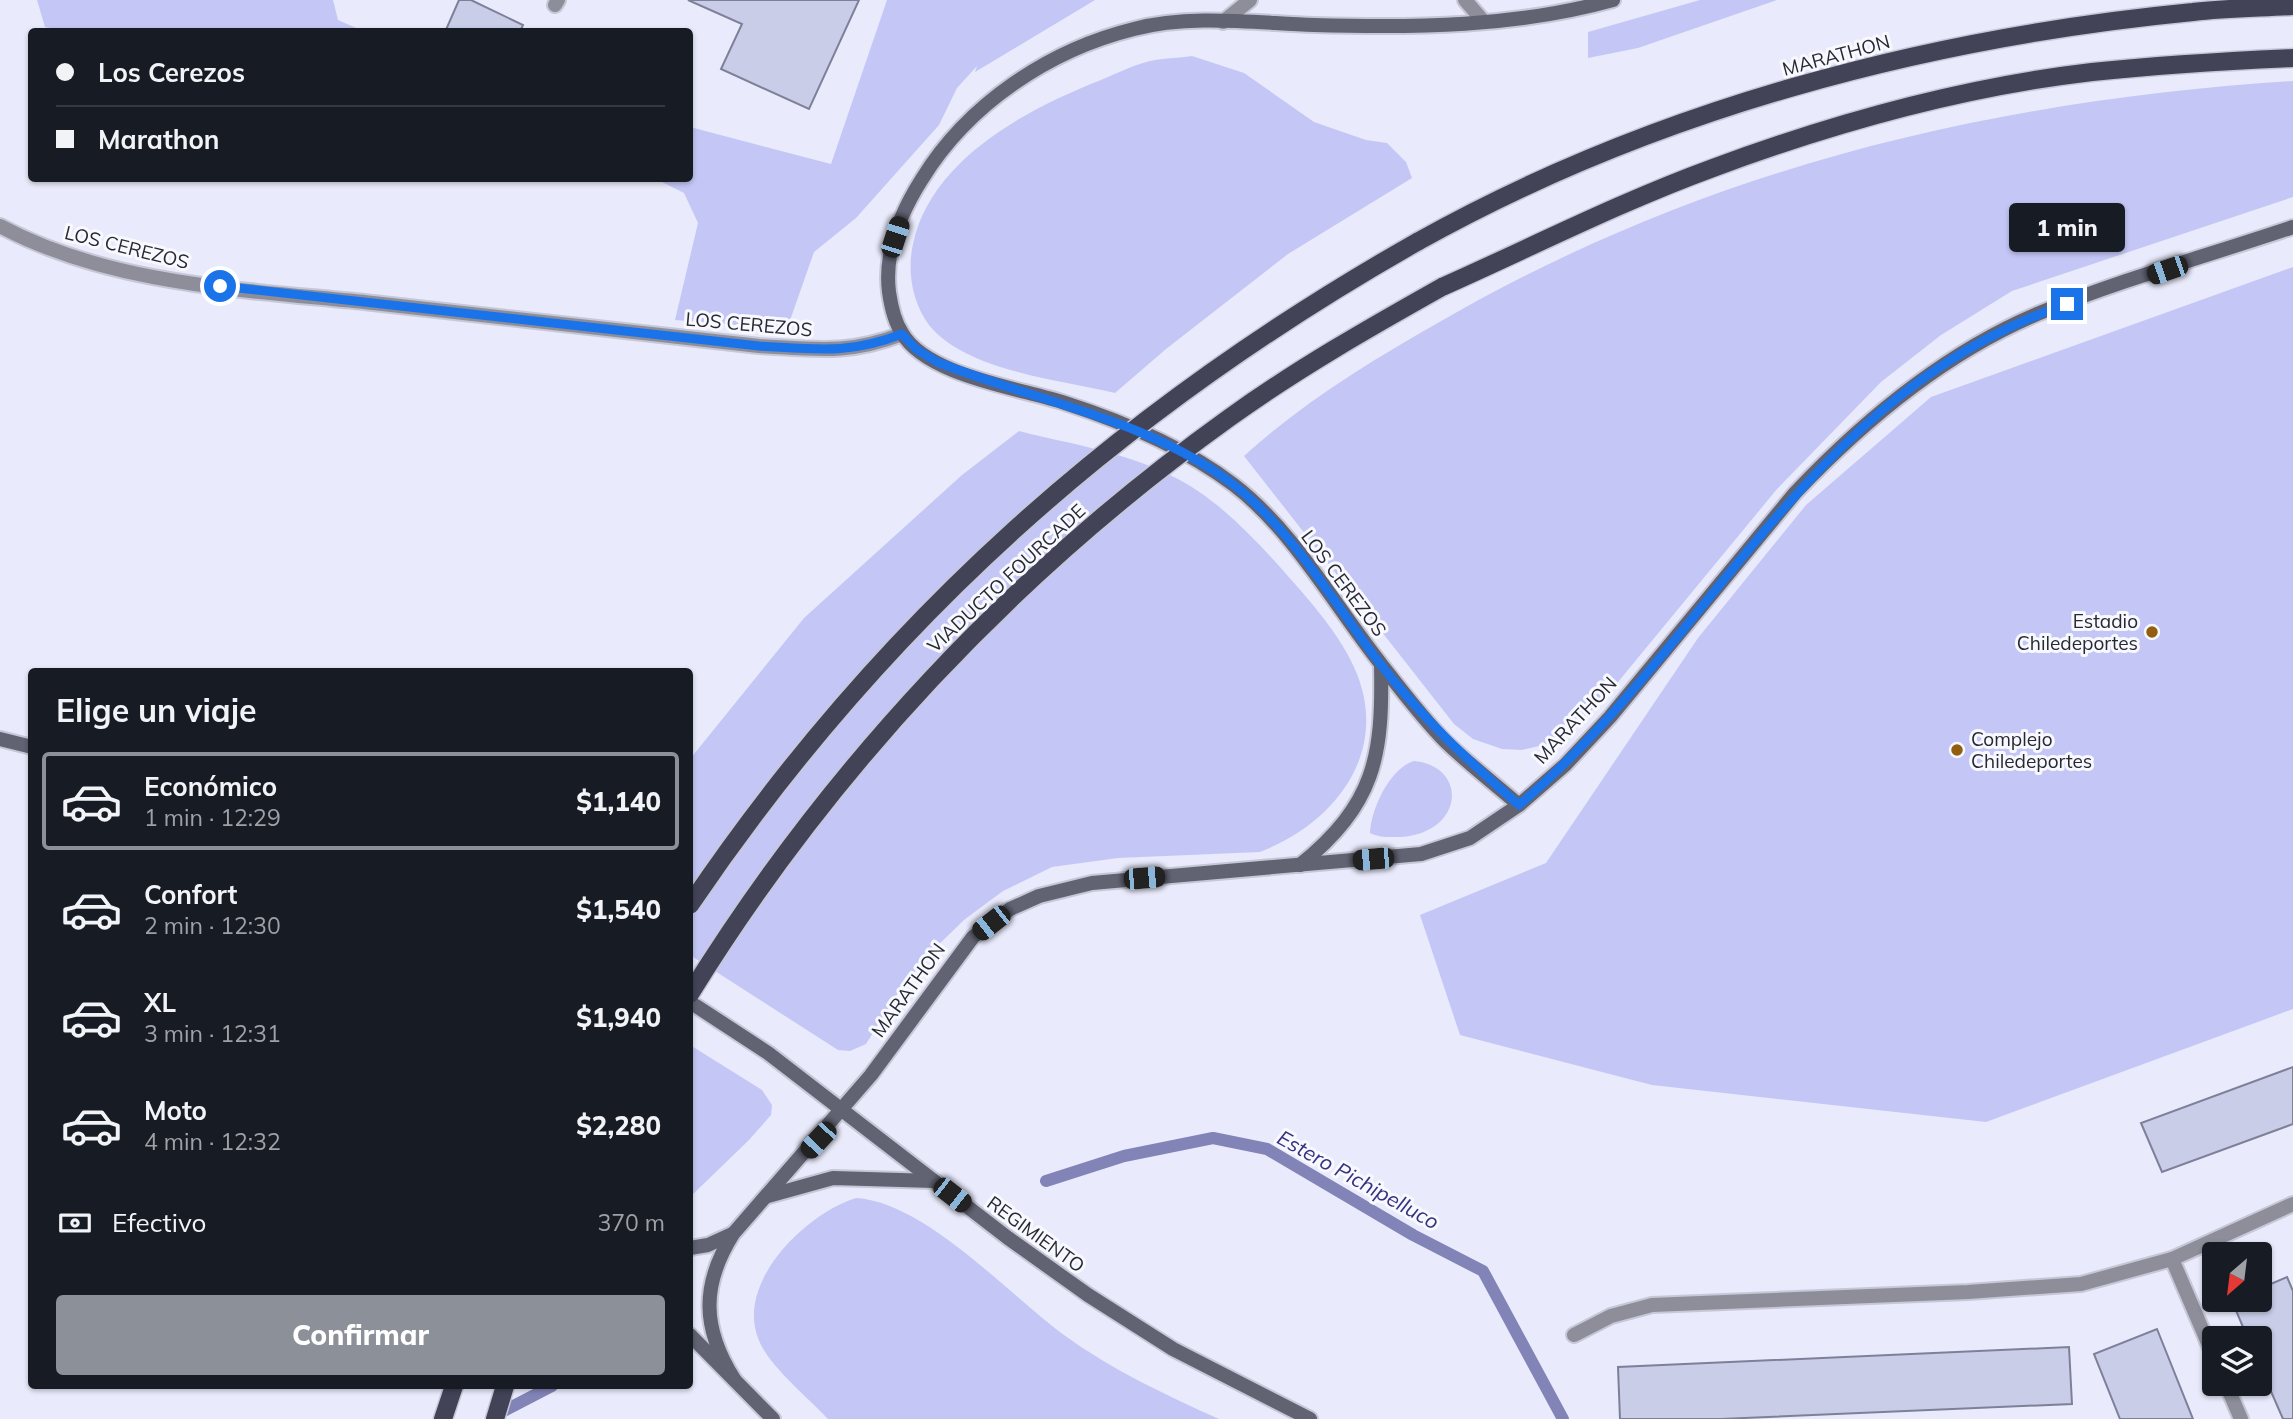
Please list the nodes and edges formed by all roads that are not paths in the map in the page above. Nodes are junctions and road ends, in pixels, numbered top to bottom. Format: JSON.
{"nodes":[{"id":1,"x":1250,"y":0,"type":"edge"},
{"id":2,"x":1465,"y":0,"type":"edge"},
{"id":3,"x":1613,"y":0,"type":"edge"},
{"id":4,"x":2293,"y":6,"type":"edge"},
{"id":5,"x":1223,"y":22,"type":"junction"},
{"id":6,"x":1484,"y":22,"type":"junction"},
{"id":7,"x":2293,"y":58,"type":"edge"},
{"id":8,"x":0,"y":226,"type":"edge"},
{"id":9,"x":2293,"y":227,"type":"edge"},
{"id":10,"x":1417,"y":242,"type":"joint"},
{"id":11,"x":902,"y":334,"type":"junction"},
{"id":12,"x":1381,"y":664,"type":"junction"},
{"id":13,"x":0,"y":739,"type":"edge"},
{"id":14,"x":28,"y":746,"type":"edge"},
{"id":15,"x":1519,"y":805,"type":"junction"},
{"id":16,"x":1300,"y":865,"type":"junction"},
{"id":17,"x":693,"y":901,"type":"edge"},
{"id":18,"x":693,"y":990,"type":"edge"},
{"id":19,"x":693,"y":1005,"type":"edge"},
{"id":20,"x":844,"y":1109,"type":"junction"},
{"id":21,"x":934,"y":1181,"type":"junction"},
{"id":22,"x":766,"y":1196,"type":"junction"},
{"id":23,"x":2293,"y":1204,"type":"edge"},
{"id":24,"x":733,"y":1234,"type":"junction"},
{"id":25,"x":693,"y":1248,"type":"edge"},
{"id":26,"x":2172,"y":1259,"type":"junction"},
{"id":27,"x":2202,"y":1329,"type":"edge"},
{"id":28,"x":1574,"y":1335,"type":"dead end"},
{"id":29,"x":693,"y":1338,"type":"edge"},
{"id":30,"x":734,"y":1379,"type":"junction"},
{"id":31,"x":453,"y":1389,"type":"edge"},
{"id":32,"x":504,"y":1389,"type":"edge"},
{"id":33,"x":2231,"y":1396,"type":"edge"},
{"id":34,"x":443,"y":1419,"type":"edge"},
{"id":35,"x":495,"y":1419,"type":"edge"},
{"id":36,"x":773,"y":1419,"type":"edge"},
{"id":37,"x":1310,"y":1419,"type":"edge"},
{"id":38,"x":2241,"y":1419,"type":"edge"}],
"edges":[{"from":1,"to":5,"type":"street"},
{"from":2,"to":6,"type":"street"},
{"from":3,"to":6,"type":"street"},
{"from":4,"to":10,"type":"main road","name":"MARATHON"},
{"from":5,"to":6,"type":"street"},
{"from":5,"to":11,"type":"street"},
{"from":7,"to":18,"type":"main road","name":"VIADUCTO FOURCADE","bridge":true},
{"from":8,"to":11,"type":"street","name":"LOS CEREZOS"},
{"from":9,"to":15,"type":"street","name":"MARATHON"},
{"from":10,"to":17,"type":"main road","name":"VIADUCTO FOURCADE","bridge":true},
{"from":11,"to":12,"type":"street","name":"LOS CEREZOS"},
{"from":12,"to":15,"type":"street","name":"LOS CEREZOS"},
{"from":12,"to":16,"type":"street","name":"LOS CEREZOS"},
{"from":13,"to":14,"type":"street"},
{"from":15,"to":16,"type":"street","name":"MARATHON"},
{"from":16,"to":20,"type":"street","name":"MARATHON"},
{"from":19,"to":20,"type":"street","name":"REGIMIENTO"},
{"from":20,"to":21,"type":"street","name":"REGIMIENTO"},
{"from":20,"to":22,"type":"street","name":"MARATHON"},
{"from":21,"to":22,"type":"street"},
{"from":21,"to":37,"type":"street","name":"REGIMIENTO"},
{"from":22,"to":24,"type":"street","name":"MARATHON"},
{"from":23,"to":26,"type":"street"},
{"from":24,"to":25,"type":"street"},
{"from":24,"to":30,"type":"street","name":"MARATHON"},
{"from":26,"to":27,"type":"street"},
{"from":26,"to":28,"type":"street"},
{"from":29,"to":30,"type":"street"},
{"from":30,"to":36,"type":"street"},
{"from":31,"to":34,"type":"main road"},
{"from":32,"to":35,"type":"main road"},
{"from":33,"to":38,"type":"street"}]}
